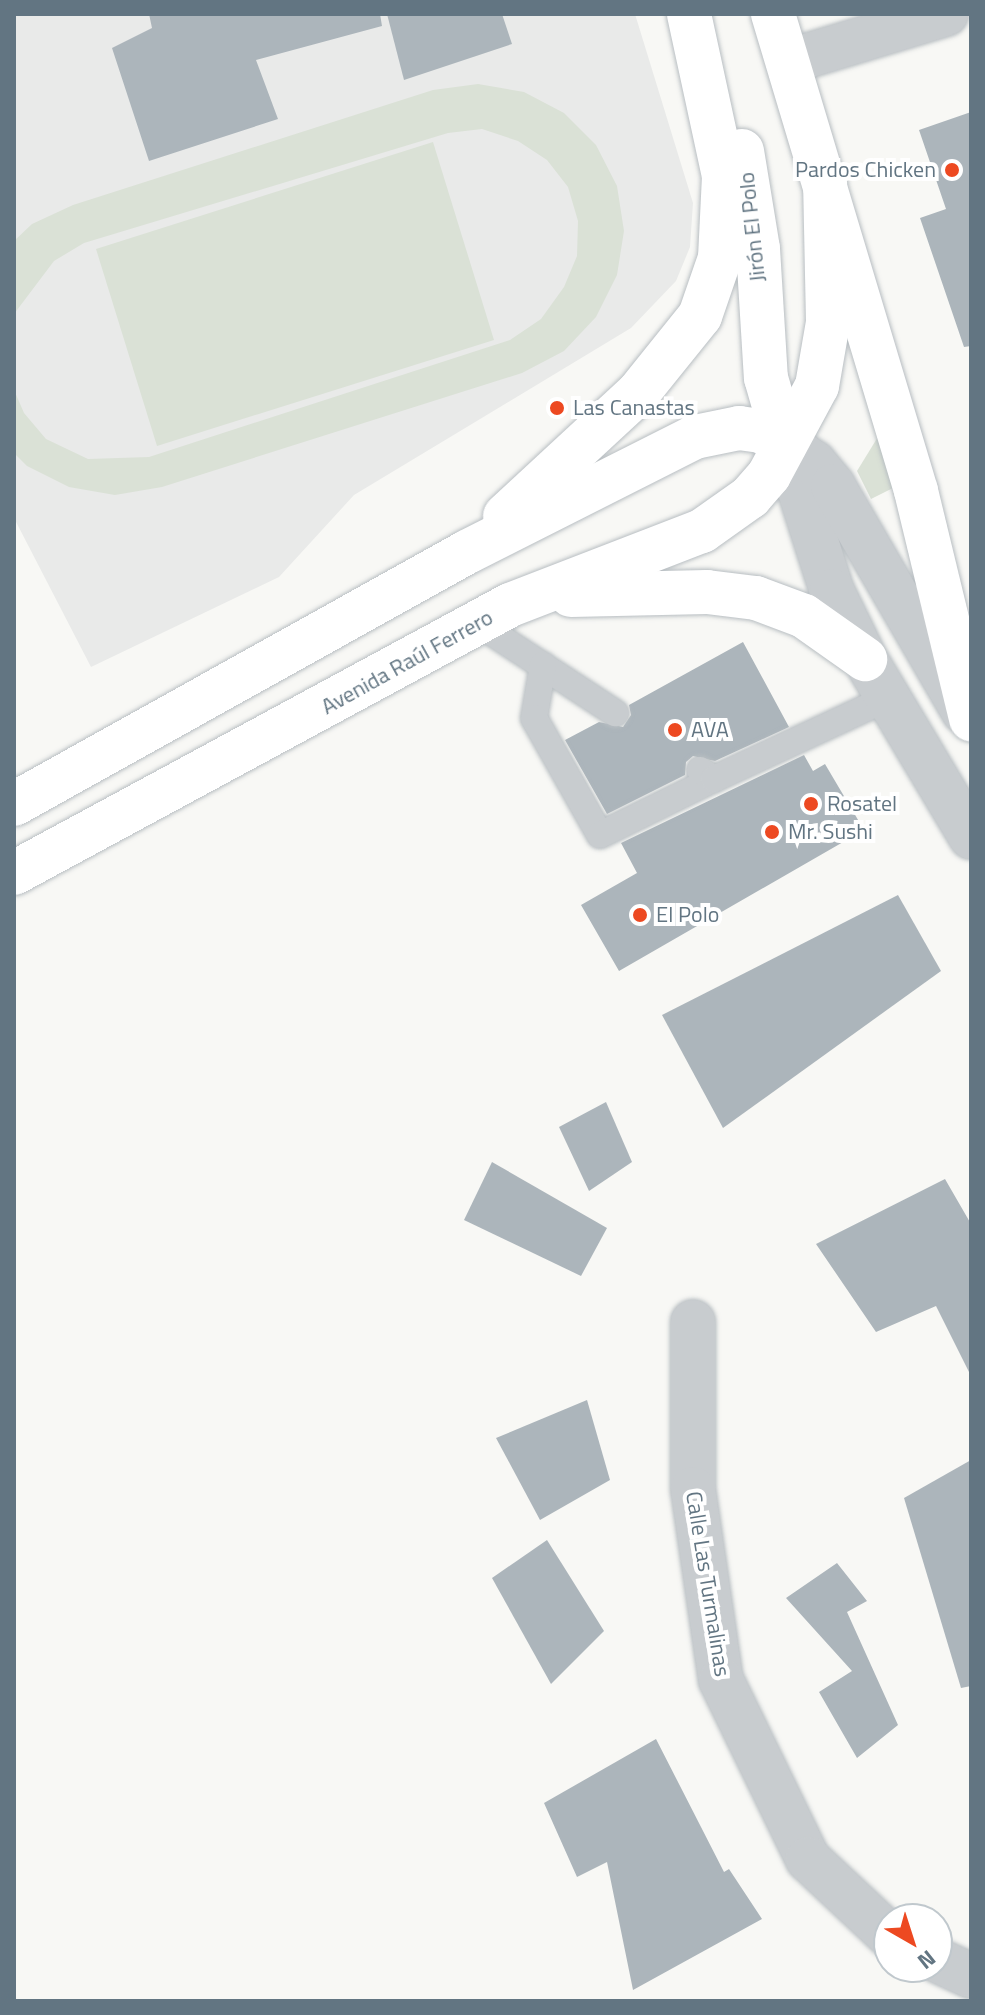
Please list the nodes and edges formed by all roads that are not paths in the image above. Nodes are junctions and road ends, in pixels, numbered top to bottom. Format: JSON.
{"nodes":[{"id":1,"x":689,"y":14,"type":"edge"},
{"id":2,"x":698,"y":14,"type":"edge"},
{"id":3,"x":773,"y":14,"type":"edge"},
{"id":4,"x":946,"y":14,"type":"edge"},
{"id":5,"x":790,"y":61,"type":"junction"},
{"id":6,"x":825,"y":183,"type":"junction"},
{"id":7,"x":785,"y":444,"type":"junction"},
{"id":8,"x":467,"y":552,"type":"junction"},
{"id":9,"x":494,"y":615,"type":"junction"},
{"id":10,"x":865,"y":659,"type":"junction"},
{"id":11,"x":543,"y":665,"type":"junction"},
{"id":12,"x":888,"y":698,"type":"junction"},
{"id":13,"x":615,"y":713,"type":"dead end"},
{"id":14,"x":971,"y":722,"type":"edge"},
{"id":15,"x":14,"y":804,"type":"edge"},
{"id":16,"x":971,"y":837,"type":"edge"},
{"id":17,"x":14,"y":873,"type":"edge"},
{"id":18,"x":693,"y":1322,"type":"dead end"},
{"id":19,"x":873,"y":1920,"type":"edge"}],
"edges":[{"from":1,"to":8,"type":"main road"},
{"from":2,"to":7,"type":"main road","name":"Jirón El Polo"},
{"from":3,"to":5,"type":"main road"},
{"from":4,"to":5,"type":"street"},
{"from":5,"to":6,"type":"main road"},
{"from":6,"to":7,"type":"main road","name":"Avenida Raúl Ferrero"},
{"from":6,"to":14,"type":"main road"},
{"from":7,"to":8,"type":"main road"},
{"from":7,"to":9,"type":"main road","name":"Avenida Raúl Ferrero"},
{"from":7,"to":10,"type":"street"},
{"from":7,"to":14,"type":"street"},
{"from":8,"to":15,"type":"main road"},
{"from":9,"to":10,"type":"main road"},
{"from":9,"to":11,"type":"lane"},
{"from":9,"to":17,"type":"main road","name":"Avenida Raúl Ferrero"},
{"from":10,"to":12,"type":"street"},
{"from":11,"to":12,"type":"lane"},
{"from":11,"to":13,"type":"lane"},
{"from":12,"to":16,"type":"street"},
{"from":18,"to":19,"type":"street","name":"Calle Las Turmalinas"}]}
